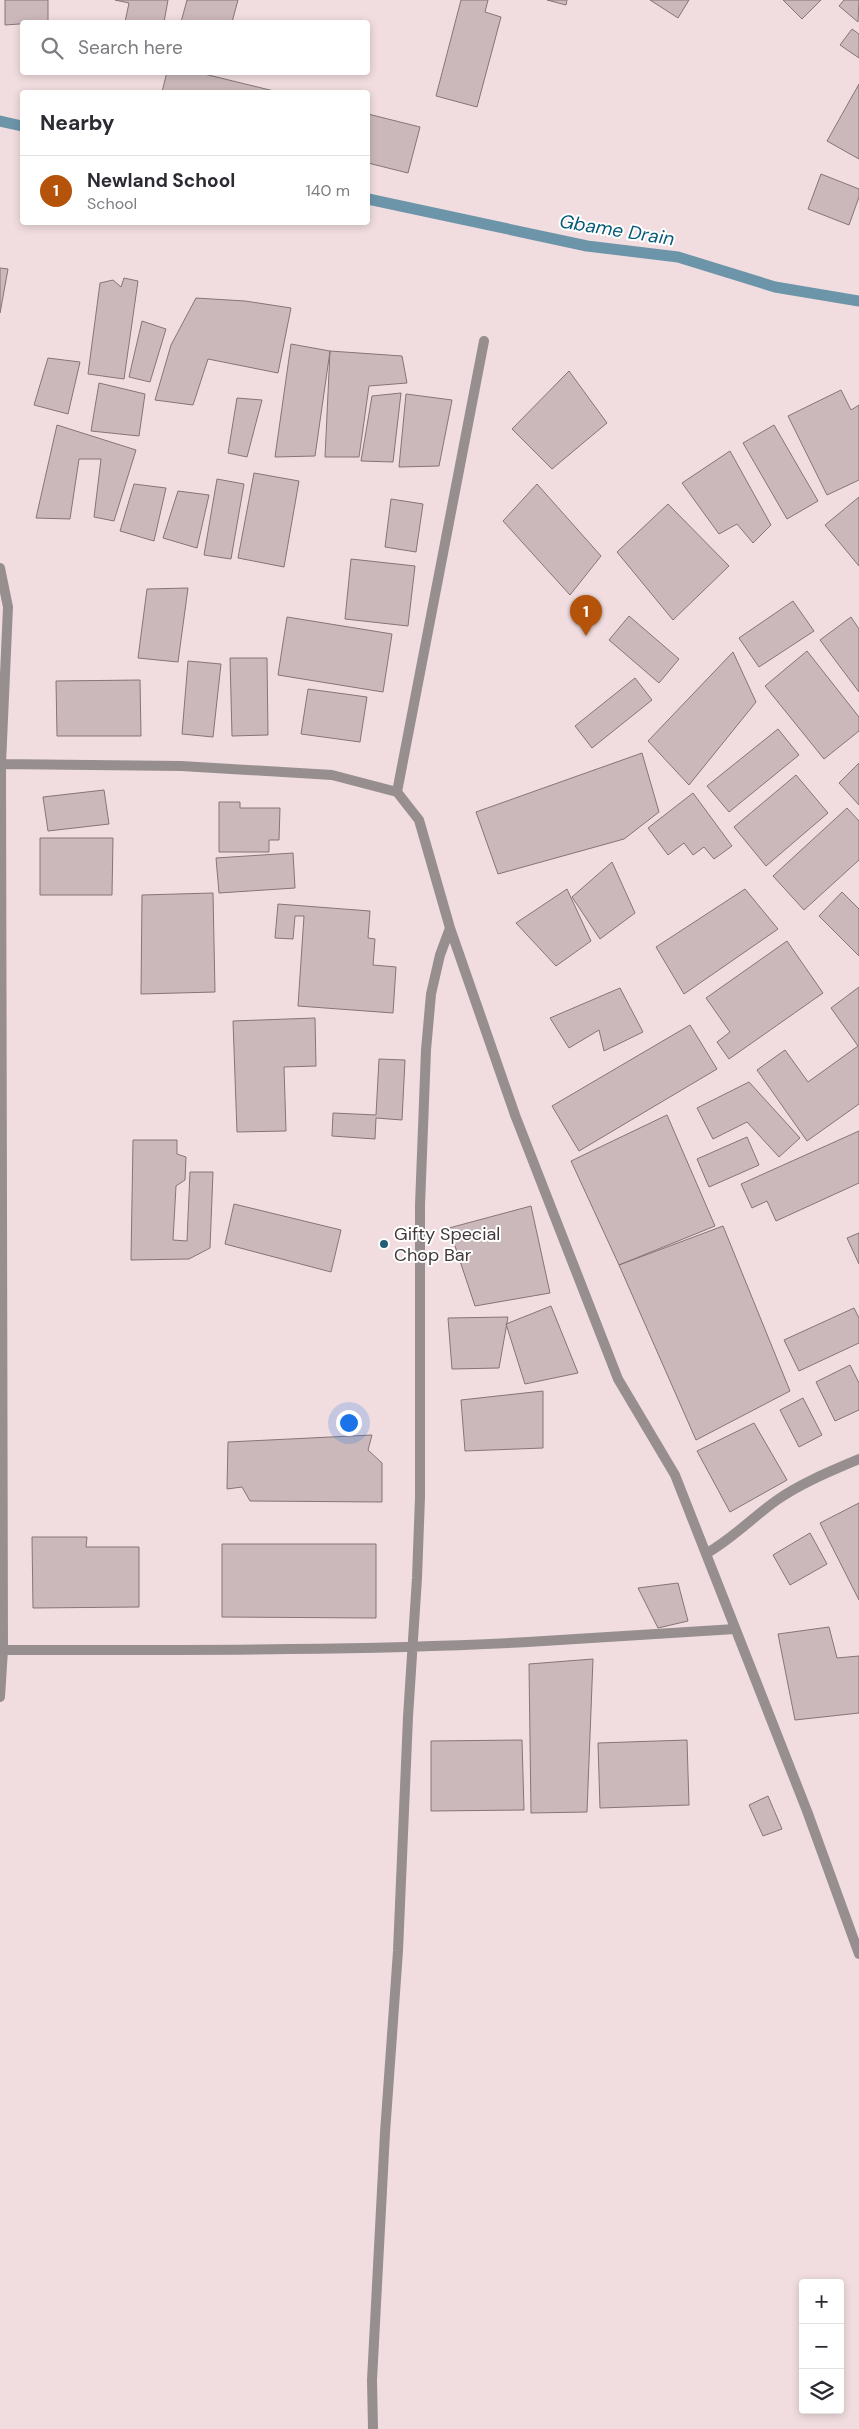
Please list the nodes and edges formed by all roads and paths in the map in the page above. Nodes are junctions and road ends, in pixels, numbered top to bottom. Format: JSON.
{"nodes":[{"id":1,"x":484,"y":341,"type":"dead end"},
{"id":2,"x":0,"y":568,"type":"edge"},
{"id":3,"x":1,"y":764,"type":"edge"},
{"id":4,"x":397,"y":792,"type":"junction"},
{"id":5,"x":450,"y":928,"type":"junction"},
{"id":6,"x":859,"y":1459,"type":"edge"},
{"id":7,"x":706,"y":1553,"type":"junction"},
{"id":8,"x":735,"y":1629,"type":"junction"},
{"id":9,"x":412,"y":1645,"type":"junction"},
{"id":10,"x":3,"y":1650,"type":"junction"},
{"id":11,"x":0,"y":1697,"type":"edge"},
{"id":12,"x":859,"y":1954,"type":"edge"},
{"id":13,"x":373,"y":2429,"type":"edge"}],
"edges":[{"from":1,"to":4,"type":"street"},
{"from":2,"to":3,"type":"street"},
{"from":3,"to":4,"type":"street"},
{"from":3,"to":10,"type":"street"},
{"from":4,"to":5,"type":"street"},
{"from":5,"to":7,"type":"street"},
{"from":5,"to":9,"type":"street"},
{"from":6,"to":7,"type":"street"},
{"from":7,"to":8,"type":"street"},
{"from":8,"to":9,"type":"street"},
{"from":8,"to":12,"type":"street"},
{"from":9,"to":10,"type":"street"},
{"from":9,"to":13,"type":"street"},
{"from":10,"to":11,"type":"street"}]}
